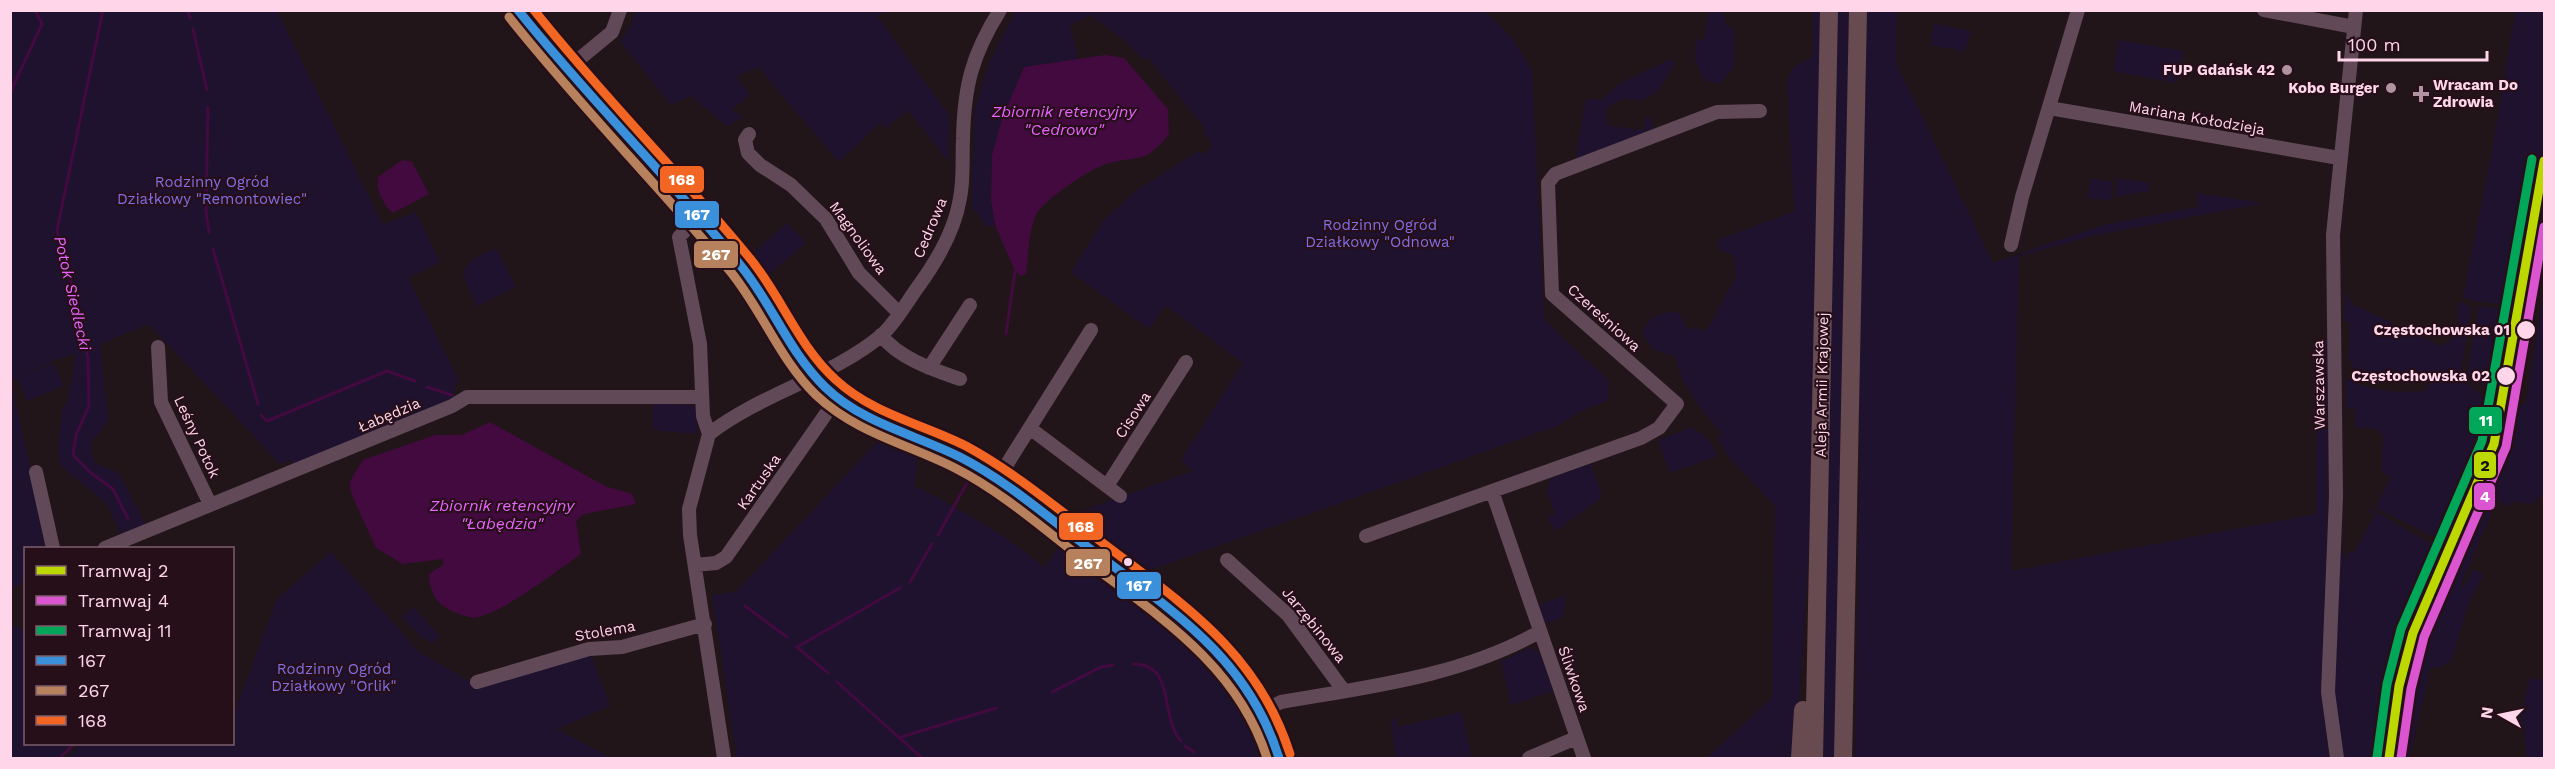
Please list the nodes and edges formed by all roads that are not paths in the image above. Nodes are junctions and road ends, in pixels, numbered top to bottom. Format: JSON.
{"nodes":[{"id":1,"x":518,"y":10,"type":"edge"},
{"id":2,"x":620,"y":10,"type":"edge"},
{"id":3,"x":1000,"y":10,"type":"edge"},
{"id":4,"x":1829,"y":10,"type":"edge"},
{"id":5,"x":1858,"y":10,"type":"edge"},
{"id":6,"x":2078,"y":10,"type":"edge"},
{"id":7,"x":2265,"y":10,"type":"edge"},
{"id":8,"x":2356,"y":10,"type":"edge"},
{"id":9,"x":2354,"y":27,"type":"junction"},
{"id":10,"x":566,"y":70,"type":"junction"},
{"id":11,"x":2049,"y":108,"type":"junction"},
{"id":12,"x":1760,"y":111,"type":"dead end"},
{"id":13,"x":748,"y":134,"type":"dead end"},
{"id":14,"x":2339,"y":158,"type":"junction"},
{"id":15,"x":698,"y":217,"type":"junction"},
{"id":16,"x":2011,"y":244,"type":"dead end"},
{"id":17,"x":970,"y":305,"type":"dead end"},
{"id":18,"x":899,"y":313,"type":"junction"},
{"id":19,"x":1092,"y":330,"type":"dead end"},
{"id":20,"x":881,"y":335,"type":"junction"},
{"id":21,"x":158,"y":347,"type":"dead end"},
{"id":22,"x":1186,"y":362,"type":"dead end"},
{"id":23,"x":929,"y":368,"type":"junction"},
{"id":24,"x":814,"y":376,"type":"junction"},
{"id":25,"x":960,"y":379,"type":"dead end"},
{"id":26,"x":702,"y":398,"type":"junction"},
{"id":27,"x":837,"y":398,"type":"junction"},
{"id":28,"x":1030,"y":429,"type":"junction"},
{"id":29,"x":709,"y":434,"type":"junction"},
{"id":30,"x":36,"y":472,"type":"dead end"},
{"id":31,"x":998,"y":480,"type":"junction"},
{"id":32,"x":1107,"y":486,"type":"junction"},
{"id":33,"x":1492,"y":491,"type":"junction"},
{"id":34,"x":1120,"y":496,"type":"dead end"},
{"id":35,"x":210,"y":504,"type":"junction"},
{"id":36,"x":1366,"y":536,"type":"dead end"},
{"id":37,"x":53,"y":547,"type":"edge"},
{"id":38,"x":110,"y":547,"type":"edge"},
{"id":39,"x":1227,"y":560,"type":"dead end"},
{"id":40,"x":695,"y":565,"type":"junction"},
{"id":41,"x":1816,"y":623,"type":"junction"},
{"id":42,"x":705,"y":624,"type":"junction"},
{"id":43,"x":1539,"y":632,"type":"junction"},
{"id":44,"x":477,"y":682,"type":"dead end"},
{"id":45,"x":1344,"y":691,"type":"junction"},
{"id":46,"x":1261,"y":712,"type":"junction"},
{"id":47,"x":1576,"y":738,"type":"junction"},
{"id":48,"x":1844,"y":749,"type":"edge"},
{"id":49,"x":724,"y":759,"type":"edge"},
{"id":50,"x":1279,"y":759,"type":"edge"},
{"id":51,"x":1529,"y":759,"type":"edge"},
{"id":52,"x":1584,"y":759,"type":"edge"},
{"id":53,"x":1800,"y":759,"type":"edge"},
{"id":54,"x":1814,"y":759,"type":"edge"},
{"id":55,"x":1851,"y":759,"type":"edge"},
{"id":56,"x":2337,"y":759,"type":"edge"}],
"edges":[{"from":1,"to":10,"type":"street"},
{"from":2,"to":10,"type":"street"},
{"from":3,"to":18,"type":"street","name":"Cedrowa"},
{"from":4,"to":41,"type":"main road","name":"Aleja Armii Krajowej"},
{"from":5,"to":48,"type":"main road","name":"Aleja Armii Krajowej"},
{"from":6,"to":11,"type":"street"},
{"from":7,"to":9,"type":"street"},
{"from":8,"to":9,"type":"street","name":"Warszawska"},
{"from":9,"to":14,"type":"street","name":"Warszawska"},
{"from":10,"to":15,"type":"street"},
{"from":11,"to":14,"type":"street","name":"Mariana Kołodzieja"},
{"from":11,"to":16,"type":"street"},
{"from":12,"to":33,"type":"street","name":"Czereśniowa"},
{"from":13,"to":18,"type":"street","name":"Magnoliowa"},
{"from":14,"to":56,"type":"street","name":"Warszawska"},
{"from":15,"to":24,"type":"street"},
{"from":15,"to":26,"type":"street"},
{"from":17,"to":23,"type":"street"},
{"from":18,"to":20,"type":"street","name":"Cedrowa"},
{"from":19,"to":28,"type":"street"},
{"from":20,"to":23,"type":"street"},
{"from":20,"to":24,"type":"street","name":"Cedrowa"},
{"from":21,"to":35,"type":"street","name":"Leśny Potok"},
{"from":22,"to":32,"type":"street","name":"Cisowa"},
{"from":23,"to":25,"type":"street"},
{"from":24,"to":27,"type":"street"},
{"from":24,"to":29,"type":"street"},
{"from":26,"to":29,"type":"street"},
{"from":26,"to":35,"type":"street","name":"Łabędzia"},
{"from":27,"to":31,"type":"street"},
{"from":27,"to":40,"type":"street","name":"Kartuska"},
{"from":28,"to":31,"type":"street"},
{"from":28,"to":32,"type":"street"},
{"from":29,"to":40,"type":"street"},
{"from":30,"to":37,"type":"street"},
{"from":31,"to":46,"type":"street"},
{"from":32,"to":34,"type":"street"},
{"from":33,"to":36,"type":"street","name":"Czereśniowa"},
{"from":33,"to":43,"type":"street"},
{"from":35,"to":38,"type":"street","name":"Łabędzia"},
{"from":39,"to":45,"type":"street","name":"Jarzębinowa"},
{"from":40,"to":42,"type":"street"},
{"from":41,"to":53,"type":"main road"},
{"from":41,"to":54,"type":"main road","name":"Aleja Armii Krajowej"},
{"from":42,"to":44,"type":"street","name":"Stolema"},
{"from":42,"to":49,"type":"street"},
{"from":43,"to":45,"type":"street"},
{"from":43,"to":47,"type":"street","name":"Śliwkowa"},
{"from":45,"to":46,"type":"street"},
{"from":46,"to":50,"type":"street"},
{"from":47,"to":51,"type":"street"},
{"from":47,"to":52,"type":"street","name":"Śliwkowa"},
{"from":48,"to":55,"type":"main road"}]}
